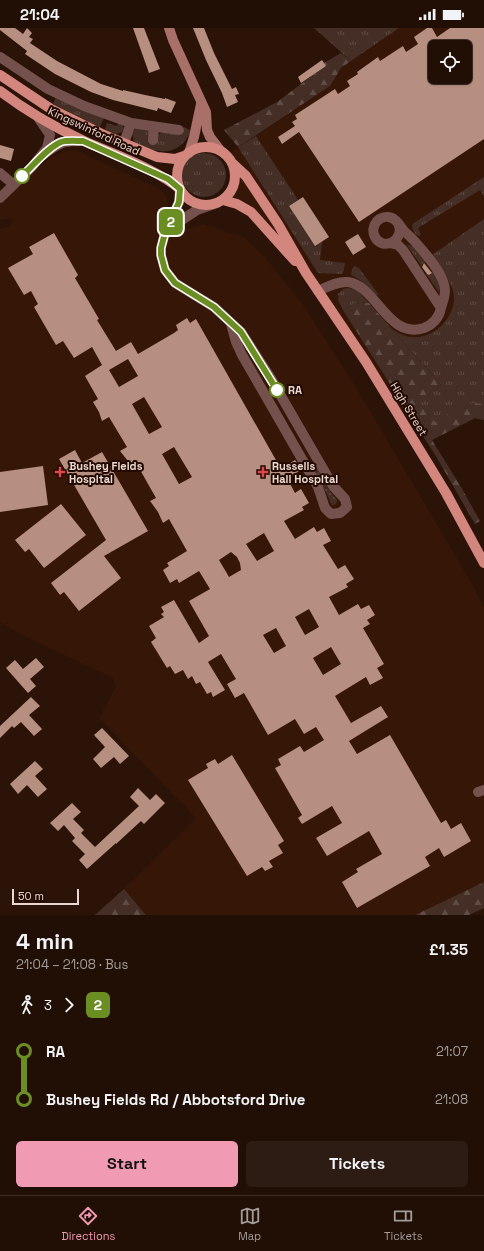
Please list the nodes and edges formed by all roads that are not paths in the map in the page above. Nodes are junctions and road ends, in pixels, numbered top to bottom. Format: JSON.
{"nodes":[{"id":1,"x":169,"y":28,"type":"edge"},
{"id":2,"x":0,"y":57,"type":"edge"},
{"id":3,"x":0,"y":75,"type":"edge"},
{"id":4,"x":0,"y":91,"type":"edge"},
{"id":5,"x":201,"y":104,"type":"junction"},
{"id":6,"x":40,"y":118,"type":"junction"},
{"id":7,"x":131,"y":123,"type":"junction"},
{"id":8,"x":154,"y":128,"type":"junction"},
{"id":9,"x":179,"y":130,"type":"dead end"},
{"id":10,"x":152,"y":140,"type":"dead end"},
{"id":11,"x":83,"y":141,"type":"junction"},
{"id":12,"x":124,"y":143,"type":"junction"},
{"id":13,"x":220,"y":150,"type":"junction"},
{"id":14,"x":186,"y":154,"type":"junction"},
{"id":15,"x":39,"y":158,"type":"junction"},
{"id":16,"x":232,"y":163,"type":"junction"},
{"id":17,"x":0,"y":173,"type":"edge"},
{"id":18,"x":13,"y":184,"type":"junction"},
{"id":19,"x":180,"y":189,"type":"junction"},
{"id":20,"x":0,"y":198,"type":"edge"},
{"id":21,"x":220,"y":201,"type":"junction"},
{"id":22,"x":398,"y":223,"type":"junction"},
{"id":23,"x":168,"y":230,"type":"junction"},
{"id":24,"x":390,"y":243,"type":"junction"},
{"id":25,"x":306,"y":273,"type":"junction"},
{"id":26,"x":318,"y":291,"type":"junction"},
{"id":27,"x":442,"y":308,"type":"junction"},
{"id":28,"x":231,"y":324,"type":"junction"},
{"id":29,"x":484,"y":564,"type":"edge"}],
"edges":[{"from":1,"to":5,"type":"street"},
{"from":2,"to":7,"type":"street","name":"Kingswinford Road"},
{"from":3,"to":12,"type":"main road","name":"Kingswinford Road"},
{"from":4,"to":6,"type":"main road","name":"Kingswinford Road"},
{"from":5,"to":13,"type":"street"},
{"from":5,"to":14,"type":"street"},
{"from":6,"to":11,"type":"main road","name":"Kingswinford Road"},
{"from":6,"to":15,"type":"street"},
{"from":7,"to":8,"type":"street","name":"Kingswinford Road"},
{"from":7,"to":12,"type":"street","name":"Kingswinford Road"},
{"from":8,"to":9,"type":"street","name":"Kingswinford Road"},
{"from":8,"to":10,"type":"street","name":"Kingswinford Road"},
{"from":11,"to":15,"type":"street"},
{"from":11,"to":19,"type":"main road","name":"Kingswinford Road"},
{"from":12,"to":14,"type":"main road","name":"Kingswinford Road"},
{"from":13,"to":14,"type":"main road"},
{"from":13,"to":16,"type":"main road"},
{"from":14,"to":19,"type":"main road"},
{"from":15,"to":18,"type":"street"},
{"from":16,"to":21,"type":"main road"},
{"from":16,"to":25,"type":"main road","name":"High Street"},
{"from":17,"to":18,"type":"street"},
{"from":18,"to":20,"type":"street"},
{"from":19,"to":21,"type":"main road"},
{"from":19,"to":23,"type":"street"},
{"from":21,"to":23,"type":"street"},
{"from":21,"to":25,"type":"main road","name":"High Street"},
{"from":22,"to":24,"type":"street"},
{"from":22,"to":24,"type":"street"},
{"from":22,"to":27,"type":"street"},
{"from":23,"to":28,"type":"street"},
{"from":24,"to":27,"type":"street"},
{"from":25,"to":26,"type":"main road","name":"High Street"},
{"from":26,"to":27,"type":"street"},
{"from":26,"to":29,"type":"main road","name":"High Street"},
{"from":28,"to":28,"type":"street"}]}
